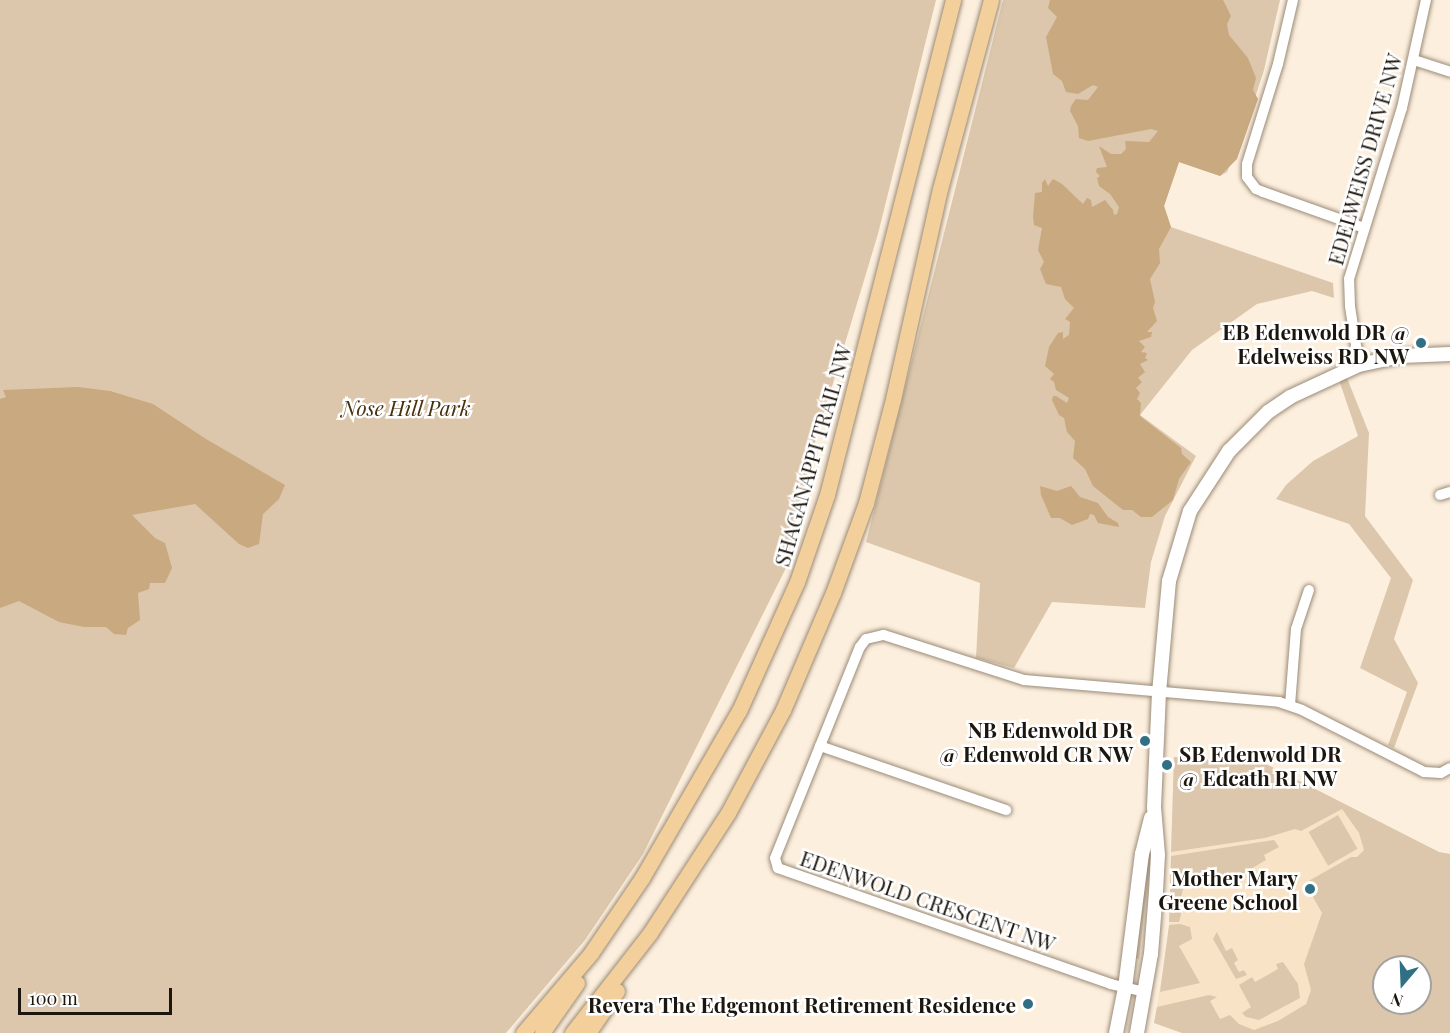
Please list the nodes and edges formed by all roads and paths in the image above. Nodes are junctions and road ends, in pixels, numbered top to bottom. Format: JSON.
{"nodes":[{"id":1,"x":953,"y":0,"type":"edge"},
{"id":2,"x":991,"y":0,"type":"edge"},
{"id":3,"x":1293,"y":0,"type":"edge"},
{"id":4,"x":1426,"y":0,"type":"edge"},
{"id":5,"x":1414,"y":60,"type":"junction"},
{"id":6,"x":1450,"y":72,"type":"edge"},
{"id":7,"x":1364,"y":228,"type":"junction"},
{"id":8,"x":1450,"y":354,"type":"edge"},
{"id":9,"x":1359,"y":365,"type":"junction"},
{"id":10,"x":1309,"y":590,"type":"dead end"},
{"id":11,"x":1159,"y":693,"type":"junction"},
{"id":12,"x":1290,"y":705,"type":"junction"},
{"id":13,"x":820,"y":746,"type":"junction"},
{"id":14,"x":1450,"y":768,"type":"edge"},
{"id":15,"x":1154,"y":807,"type":"junction"},
{"id":16,"x":1006,"y":810,"type":"dead end"},
{"id":17,"x":650,"y":933,"type":"junction"},
{"id":18,"x":591,"y":953,"type":"junction"},
{"id":19,"x":1125,"y":988,"type":"junction"},
{"id":20,"x":1145,"y":992,"type":"junction"},
{"id":21,"x":523,"y":1033,"type":"edge"},
{"id":22,"x":542,"y":1033,"type":"edge"},
{"id":23,"x":573,"y":1033,"type":"edge"},
{"id":24,"x":588,"y":1033,"type":"edge"},
{"id":25,"x":1116,"y":1033,"type":"edge"},
{"id":26,"x":1137,"y":1033,"type":"edge"}],
"edges":[{"from":1,"to":18,"type":"main road","name":"SHAGANAPPI TRAIL NW"},
{"from":2,"to":17,"type":"main road"},
{"from":3,"to":7,"type":"street"},
{"from":4,"to":5,"type":"street","name":"EDELWEISS DRIVE NW"},
{"from":5,"to":6,"type":"street"},
{"from":5,"to":7,"type":"street","name":"EDELWEISS DRIVE NW"},
{"from":7,"to":9,"type":"street","name":"EDELWEISS DRIVE NW"},
{"from":8,"to":9,"type":"street"},
{"from":9,"to":11,"type":"street"},
{"from":10,"to":12,"type":"street"},
{"from":11,"to":12,"type":"street"},
{"from":11,"to":13,"type":"street","name":"EDENWOLD CRESCENT NW"},
{"from":11,"to":15,"type":"street"},
{"from":12,"to":14,"type":"street"},
{"from":13,"to":16,"type":"street"},
{"from":13,"to":19,"type":"street","name":"EDENWOLD CRESCENT NW"},
{"from":15,"to":19,"type":"street"},
{"from":15,"to":20,"type":"street"},
{"from":17,"to":23,"type":"main road"},
{"from":17,"to":24,"type":"main road"},
{"from":18,"to":21,"type":"main road","name":"SHAGANAPPI TRAIL NW"},
{"from":18,"to":22,"type":"main road"},
{"from":19,"to":20,"type":"street","name":"EDENWOLD CRESCENT NW"},
{"from":19,"to":25,"type":"street"},
{"from":20,"to":26,"type":"street"}]}
